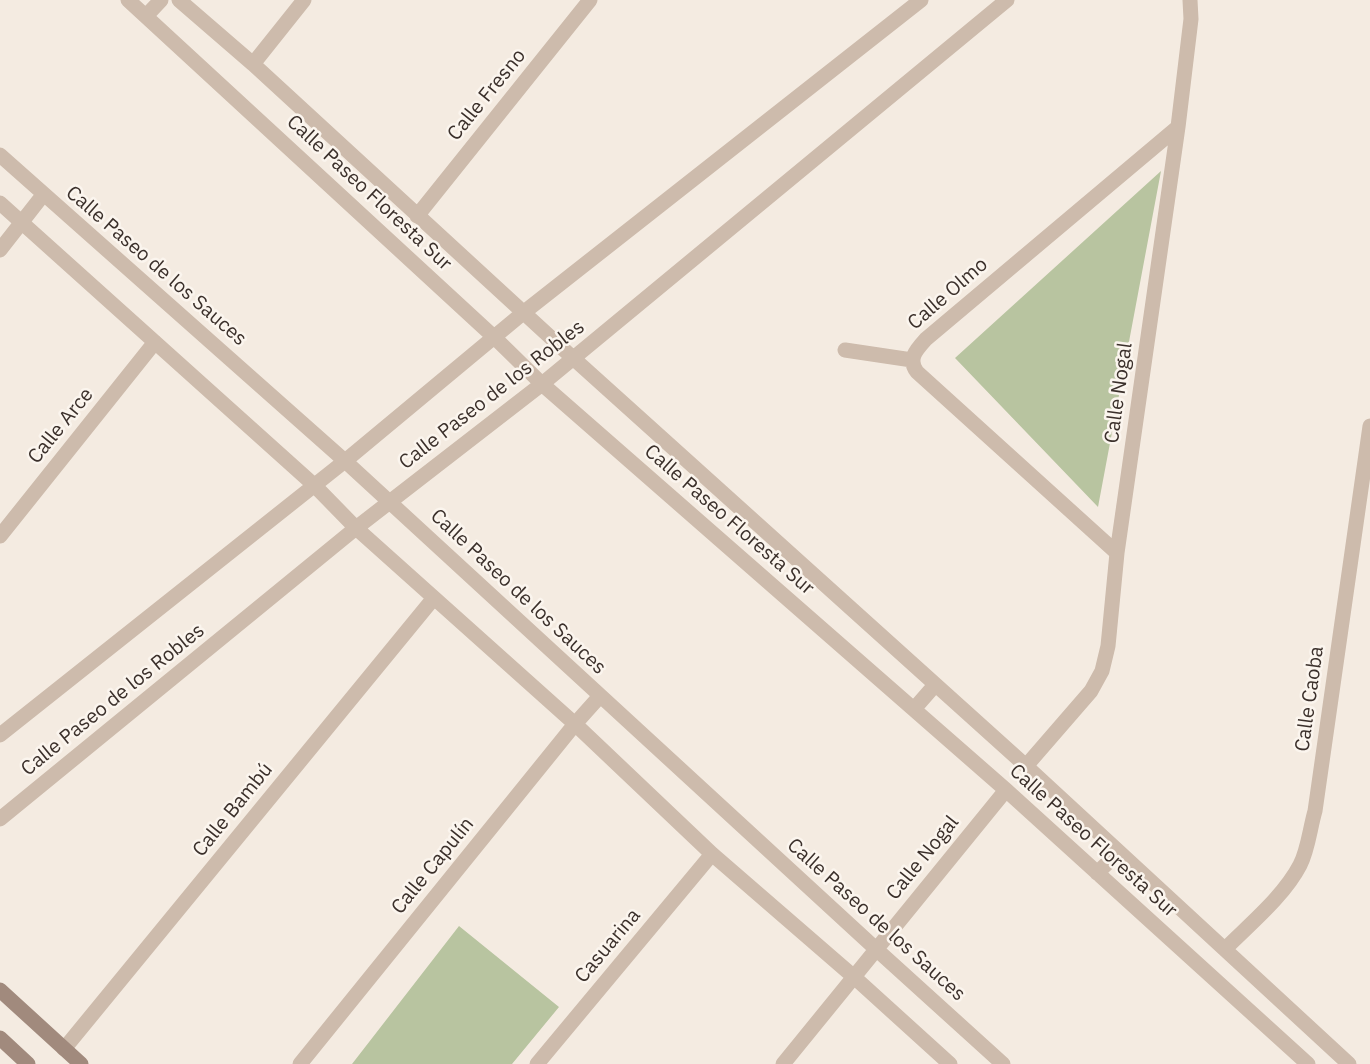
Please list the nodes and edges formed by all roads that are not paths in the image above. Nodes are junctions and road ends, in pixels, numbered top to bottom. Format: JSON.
{"nodes":[{"id":1,"x":128,"y":0,"type":"edge"},
{"id":2,"x":161,"y":0,"type":"edge"},
{"id":3,"x":179,"y":0,"type":"edge"},
{"id":4,"x":304,"y":0,"type":"edge"},
{"id":5,"x":590,"y":0,"type":"edge"},
{"id":6,"x":921,"y":0,"type":"edge"},
{"id":7,"x":981,"y":0,"type":"edge"},
{"id":8,"x":1007,"y":0,"type":"edge"},
{"id":9,"x":1190,"y":0,"type":"edge"},
{"id":10,"x":993,"y":12,"type":"junction"},
{"id":11,"x":146,"y":16,"type":"junction"},
{"id":12,"x":253,"y":64,"type":"junction"},
{"id":13,"x":1178,"y":127,"type":"junction"},
{"id":14,"x":0,"y":155,"type":"edge"},
{"id":15,"x":43,"y":195,"type":"junction"},
{"id":16,"x":0,"y":203,"type":"edge"},
{"id":17,"x":417,"y":216,"type":"junction"},
{"id":18,"x":21,"y":223,"type":"junction"},
{"id":19,"x":0,"y":250,"type":"edge"},
{"id":20,"x":523,"y":313,"type":"junction"},
{"id":21,"x":495,"y":338,"type":"junction"},
{"id":22,"x":155,"y":342,"type":"junction"},
{"id":23,"x":845,"y":350,"type":"dead end"},
{"id":24,"x":573,"y":358,"type":"junction"},
{"id":25,"x":912,"y":360,"type":"junction"},
{"id":26,"x":542,"y":384,"type":"junction"},
{"id":27,"x":1370,"y":426,"type":"edge"},
{"id":28,"x":345,"y":461,"type":"junction"},
{"id":29,"x":314,"y":486,"type":"junction"},
{"id":30,"x":390,"y":502,"type":"junction"},
{"id":31,"x":356,"y":528,"type":"junction"},
{"id":32,"x":0,"y":536,"type":"edge"},
{"id":33,"x":1118,"y":553,"type":"junction"},
{"id":34,"x":434,"y":599,"type":"junction"},
{"id":35,"x":935,"y":685,"type":"junction"},
{"id":36,"x":600,"y":696,"type":"junction"},
{"id":37,"x":914,"y":710,"type":"junction"},
{"id":38,"x":575,"y":724,"type":"junction"},
{"id":39,"x":0,"y":735,"type":"edge"},
{"id":40,"x":1026,"y":766,"type":"junction"},
{"id":41,"x":1006,"y":790,"type":"junction"},
{"id":42,"x":0,"y":819,"type":"edge"},
{"id":43,"x":1119,"y":852,"type":"junction"},
{"id":44,"x":712,"y":854,"type":"junction"},
{"id":45,"x":1097,"y":873,"type":"junction"},
{"id":46,"x":876,"y":949,"type":"junction"},
{"id":47,"x":1225,"y":949,"type":"junction"},
{"id":48,"x":854,"y":977,"type":"junction"},
{"id":49,"x":0,"y":990,"type":"edge"},
{"id":50,"x":0,"y":1038,"type":"edge"},
{"id":51,"x":64,"y":1049,"type":"junction"},
{"id":52,"x":28,"y":1064,"type":"edge"},
{"id":53,"x":81,"y":1064,"type":"edge"},
{"id":54,"x":300,"y":1064,"type":"edge"},
{"id":55,"x":537,"y":1064,"type":"edge"},
{"id":56,"x":783,"y":1064,"type":"edge"},
{"id":57,"x":950,"y":1064,"type":"edge"},
{"id":58,"x":1003,"y":1064,"type":"edge"},
{"id":59,"x":1308,"y":1064,"type":"edge"},
{"id":60,"x":1349,"y":1064,"type":"edge"}],
"edges":[{"from":1,"to":11,"type":"street","name":"Calle Paseo Floresta Sur"},
{"from":2,"to":11,"type":"street"},
{"from":3,"to":12,"type":"street","name":"Calle Paseo Floresta Sur"},
{"from":4,"to":12,"type":"street"},
{"from":5,"to":17,"type":"street","name":"Calle Fresno"},
{"from":6,"to":20,"type":"street","name":"Calle Paseo de los Robles"},
{"from":7,"to":10,"type":"street"},
{"from":8,"to":10,"type":"street","name":"Calle Paseo de los Robles"},
{"from":9,"to":13,"type":"street","name":"Calle Nogal"},
{"from":10,"to":24,"type":"street","name":"Calle Paseo de los Robles"},
{"from":11,"to":21,"type":"street","name":"Calle Paseo Floresta Sur"},
{"from":12,"to":17,"type":"street","name":"Calle Paseo Floresta Sur"},
{"from":13,"to":25,"type":"street","name":"Calle Olmo"},
{"from":13,"to":33,"type":"street","name":"Calle Nogal"},
{"from":14,"to":15,"type":"street","name":"Calle Paseo de los Sauces"},
{"from":15,"to":18,"type":"street"},
{"from":15,"to":28,"type":"street","name":"Calle Paseo de los Sauces"},
{"from":16,"to":18,"type":"street"},
{"from":17,"to":20,"type":"street","name":"Calle Paseo Floresta Sur"},
{"from":18,"to":19,"type":"street"},
{"from":18,"to":22,"type":"street"},
{"from":20,"to":21,"type":"street","name":"Calle Paseo de los Robles"},
{"from":20,"to":24,"type":"street","name":"Calle Paseo Floresta Sur"},
{"from":21,"to":26,"type":"street","name":"Calle Paseo Floresta Sur"},
{"from":21,"to":28,"type":"street","name":"Calle Paseo de los Robles"},
{"from":22,"to":29,"type":"street"},
{"from":22,"to":32,"type":"street","name":"Calle Arce"},
{"from":23,"to":25,"type":"street"},
{"from":24,"to":26,"type":"street","name":"Calle Paseo de los Robles"},
{"from":24,"to":35,"type":"street","name":"Calle Paseo Floresta Sur"},
{"from":25,"to":33,"type":"street","name":"Calle Olmo"},
{"from":26,"to":30,"type":"street","name":"Calle Paseo de los Robles"},
{"from":26,"to":37,"type":"street","name":"Calle Paseo Floresta Sur"},
{"from":27,"to":47,"type":"street","name":"Calle Caoba"},
{"from":28,"to":29,"type":"street","name":"Calle Paseo de los Robles"},
{"from":28,"to":30,"type":"street","name":"Calle Paseo de los Sauces"},
{"from":29,"to":31,"type":"street"},
{"from":29,"to":39,"type":"street","name":"Calle Paseo de los Robles"},
{"from":30,"to":31,"type":"street","name":"Calle Paseo de los Robles"},
{"from":30,"to":36,"type":"street","name":"Calle Paseo de los Sauces"},
{"from":31,"to":34,"type":"street"},
{"from":31,"to":42,"type":"street","name":"Calle Paseo de los Robles"},
{"from":33,"to":40,"type":"street","name":"Calle Nogal"},
{"from":34,"to":38,"type":"street"},
{"from":34,"to":51,"type":"street","name":"Calle Bambú"},
{"from":35,"to":37,"type":"street"},
{"from":35,"to":40,"type":"street","name":"Calle Paseo Floresta Sur"},
{"from":36,"to":38,"type":"street","name":"Calle Capulín"},
{"from":36,"to":46,"type":"street","name":"Calle Paseo de los Sauces"},
{"from":37,"to":41,"type":"street","name":"Calle Paseo Floresta Sur"},
{"from":38,"to":44,"type":"street"},
{"from":38,"to":54,"type":"street","name":"Calle Capulín"},
{"from":40,"to":43,"type":"street","name":"Calle Paseo Floresta Sur"},
{"from":41,"to":45,"type":"street","name":"Calle Paseo Floresta Sur"},
{"from":41,"to":46,"type":"street","name":"Calle Nogal"},
{"from":43,"to":45,"type":"street"},
{"from":43,"to":47,"type":"street","name":"Calle Paseo Floresta Sur"},
{"from":44,"to":48,"type":"street"},
{"from":44,"to":55,"type":"street","name":"Casuarina"},
{"from":45,"to":59,"type":"street","name":"Calle Paseo Floresta Sur"},
{"from":46,"to":48,"type":"street","name":"Calle Nogal"},
{"from":46,"to":58,"type":"street","name":"Calle Paseo de los Sauces"},
{"from":47,"to":60,"type":"street","name":"Calle Paseo Floresta Sur"},
{"from":48,"to":56,"type":"street","name":"Calle Nogal"},
{"from":48,"to":57,"type":"street"},
{"from":49,"to":51,"type":"main road"},
{"from":50,"to":52,"type":"main road"},
{"from":51,"to":53,"type":"main road"}]}
